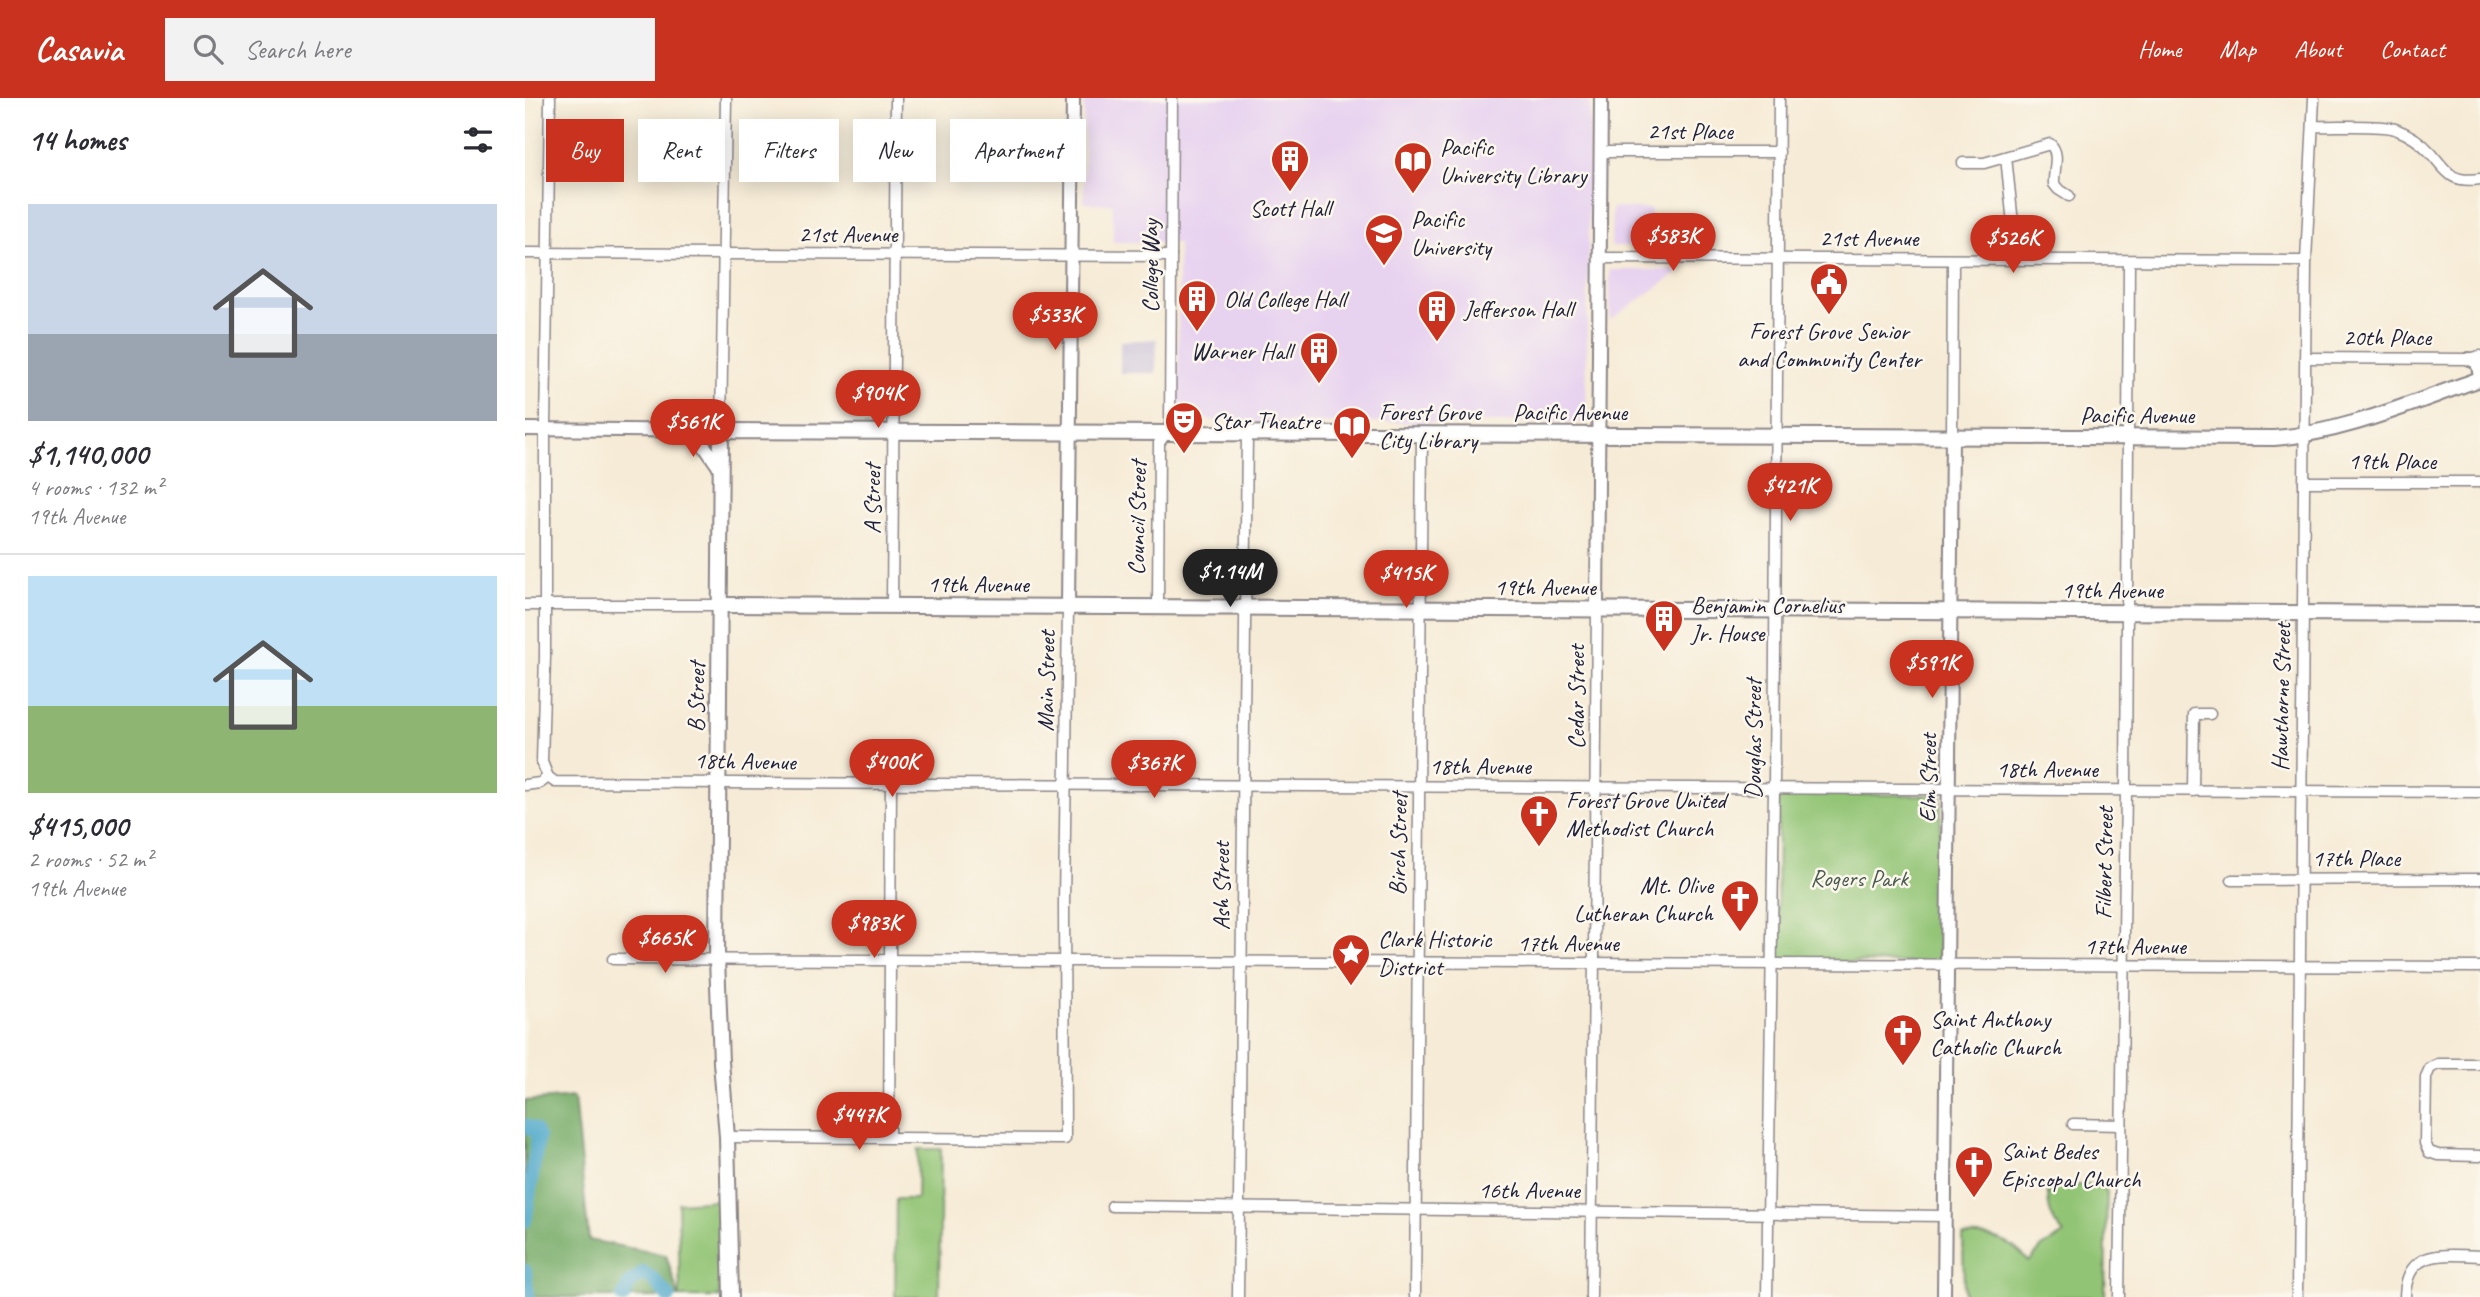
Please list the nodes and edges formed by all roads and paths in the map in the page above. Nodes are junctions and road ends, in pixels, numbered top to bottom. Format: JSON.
{"nodes":[{"id":1,"x":550,"y":98,"type":"edge"},
{"id":2,"x":726,"y":98,"type":"edge"},
{"id":3,"x":896,"y":98,"type":"edge"},
{"id":4,"x":1073,"y":98,"type":"edge"},
{"id":5,"x":1172,"y":98,"type":"edge"},
{"id":6,"x":1601,"y":98,"type":"edge"},
{"id":7,"x":1779,"y":98,"type":"edge"},
{"id":8,"x":2314,"y":98,"type":"edge"},
{"id":9,"x":2313,"y":126,"type":"junction"},
{"id":10,"x":1601,"y":152,"type":"junction"},
{"id":11,"x":1779,"y":152,"type":"junction"},
{"id":12,"x":2006,"y":157,"type":"junction"},
{"id":13,"x":1963,"y":163,"type":"dead end"},
{"id":14,"x":2480,"y":179,"type":"edge"},
{"id":15,"x":2069,"y":196,"type":"dead end"},
{"id":16,"x":525,"y":253,"type":"edge"},
{"id":17,"x":547,"y":253,"type":"junction"},
{"id":18,"x":723,"y":254,"type":"junction"},
{"id":19,"x":895,"y":255,"type":"junction"},
{"id":20,"x":1072,"y":256,"type":"junction"},
{"id":21,"x":1171,"y":256,"type":"junction"},
{"id":22,"x":1600,"y":258,"type":"junction"},
{"id":23,"x":1778,"y":259,"type":"junction"},
{"id":24,"x":1953,"y":260,"type":"junction"},
{"id":25,"x":2014,"y":260,"type":"junction"},
{"id":26,"x":2129,"y":261,"type":"junction"},
{"id":27,"x":2306,"y":261,"type":"junction"},
{"id":28,"x":2474,"y":357,"type":"edge"},
{"id":29,"x":2305,"y":358,"type":"junction"},
{"id":30,"x":2480,"y":377,"type":"edge"},
{"id":31,"x":525,"y":429,"type":"edge"},
{"id":32,"x":545,"y":429,"type":"junction"},
{"id":33,"x":680,"y":430,"type":"junction"},
{"id":34,"x":722,"y":431,"type":"junction"},
{"id":35,"x":893,"y":432,"type":"junction"},
{"id":36,"x":1070,"y":433,"type":"junction"},
{"id":37,"x":1166,"y":433,"type":"junction"},
{"id":38,"x":1247,"y":433,"type":"junction"},
{"id":39,"x":1422,"y":434,"type":"junction"},
{"id":40,"x":1598,"y":435,"type":"junction"},
{"id":41,"x":2305,"y":435,"type":"junction"},
{"id":42,"x":1776,"y":436,"type":"junction"},
{"id":43,"x":1952,"y":437,"type":"junction"},
{"id":44,"x":2129,"y":438,"type":"junction"},
{"id":45,"x":721,"y":470,"type":"junction"},
{"id":46,"x":2304,"y":482,"type":"junction"},
{"id":47,"x":2480,"y":482,"type":"edge"},
{"id":48,"x":525,"y":605,"type":"edge"},
{"id":49,"x":544,"y":605,"type":"junction"},
{"id":50,"x":720,"y":606,"type":"junction"},
{"id":51,"x":892,"y":606,"type":"junction"},
{"id":52,"x":1068,"y":607,"type":"junction"},
{"id":53,"x":1158,"y":607,"type":"junction"},
{"id":54,"x":1245,"y":608,"type":"junction"},
{"id":55,"x":1421,"y":609,"type":"junction"},
{"id":56,"x":1597,"y":610,"type":"junction"},
{"id":57,"x":1774,"y":611,"type":"junction"},
{"id":58,"x":1949,"y":611,"type":"junction"},
{"id":59,"x":2126,"y":612,"type":"junction"},
{"id":60,"x":2303,"y":613,"type":"junction"},
{"id":61,"x":2480,"y":614,"type":"edge"},
{"id":62,"x":2210,"y":714,"type":"dead end"},
{"id":63,"x":548,"y":777,"type":"junction"},
{"id":64,"x":718,"y":782,"type":"junction"},
{"id":65,"x":891,"y":783,"type":"junction"},
{"id":66,"x":1066,"y":784,"type":"junction"},
{"id":67,"x":525,"y":785,"type":"edge"},
{"id":68,"x":1243,"y":785,"type":"junction"},
{"id":69,"x":1419,"y":786,"type":"junction"},
{"id":70,"x":1597,"y":788,"type":"junction"},
{"id":71,"x":1774,"y":788,"type":"junction"},
{"id":72,"x":1949,"y":790,"type":"junction"},
{"id":73,"x":2126,"y":790,"type":"junction"},
{"id":74,"x":2193,"y":791,"type":"junction"},
{"id":75,"x":2301,"y":791,"type":"junction"},
{"id":76,"x":2480,"y":792,"type":"edge"},
{"id":77,"x":2300,"y":878,"type":"junction"},
{"id":78,"x":2480,"y":879,"type":"edge"},
{"id":79,"x":2232,"y":880,"type":"dead end"},
{"id":80,"x":613,"y":959,"type":"dead end"},
{"id":81,"x":717,"y":959,"type":"junction"},
{"id":82,"x":890,"y":960,"type":"junction"},
{"id":83,"x":1065,"y":961,"type":"junction"},
{"id":84,"x":1241,"y":962,"type":"junction"},
{"id":85,"x":1417,"y":962,"type":"junction"},
{"id":86,"x":1595,"y":964,"type":"junction"},
{"id":87,"x":1772,"y":965,"type":"junction"},
{"id":88,"x":1947,"y":966,"type":"junction"},
{"id":89,"x":2124,"y":967,"type":"junction"},
{"id":90,"x":2299,"y":967,"type":"junction"},
{"id":91,"x":2480,"y":967,"type":"edge"},
{"id":92,"x":2480,"y":1064,"type":"edge"},
{"id":93,"x":2073,"y":1124,"type":"dead end"},
{"id":94,"x":2121,"y":1125,"type":"junction"},
{"id":95,"x":727,"y":1137,"type":"junction"},
{"id":96,"x":889,"y":1138,"type":"junction"},
{"id":97,"x":2480,"y":1156,"type":"edge"},
{"id":98,"x":1112,"y":1206,"type":"dead end"},
{"id":99,"x":1238,"y":1208,"type":"junction"},
{"id":100,"x":1416,"y":1210,"type":"junction"},
{"id":101,"x":1591,"y":1211,"type":"junction"},
{"id":102,"x":1768,"y":1214,"type":"junction"},
{"id":103,"x":1945,"y":1216,"type":"junction"},
{"id":104,"x":2480,"y":1256,"type":"edge"},
{"id":105,"x":731,"y":1297,"type":"edge"},
{"id":106,"x":1238,"y":1297,"type":"edge"},
{"id":107,"x":1415,"y":1297,"type":"edge"},
{"id":108,"x":1591,"y":1297,"type":"edge"},
{"id":109,"x":1767,"y":1297,"type":"edge"},
{"id":110,"x":1944,"y":1297,"type":"edge"},
{"id":111,"x":2119,"y":1297,"type":"edge"},
{"id":112,"x":2297,"y":1297,"type":"edge"},
{"id":113,"x":2405,"y":1297,"type":"edge"}],
"edges":[{"from":1,"to":17,"type":"street"},
{"from":2,"to":18,"type":"street","name":"B Street"},
{"from":3,"to":19,"type":"street","name":"A Street"},
{"from":4,"to":20,"type":"street","name":"Main Street"},
{"from":5,"to":21,"type":"street","name":"College Way"},
{"from":6,"to":10,"type":"street","name":"Cedar Street"},
{"from":7,"to":11,"type":"street","name":"Douglas Street"},
{"from":8,"to":9,"type":"street","name":"Hawthorne Street"},
{"from":9,"to":14,"type":"street"},
{"from":9,"to":27,"type":"street","name":"Hawthorne Street"},
{"from":10,"to":11,"type":"street","name":"21st Place"},
{"from":10,"to":22,"type":"street","name":"Cedar Street"},
{"from":11,"to":23,"type":"street","name":"Douglas Street"},
{"from":12,"to":13,"type":"street"},
{"from":12,"to":15,"type":"street"},
{"from":12,"to":25,"type":"street"},
{"from":16,"to":17,"type":"street","name":"21st Avenue"},
{"from":17,"to":18,"type":"street","name":"21st Avenue"},
{"from":17,"to":32,"type":"street"},
{"from":18,"to":19,"type":"street","name":"21st Avenue"},
{"from":18,"to":34,"type":"street","name":"B Street"},
{"from":19,"to":20,"type":"street","name":"21st Avenue"},
{"from":19,"to":35,"type":"street","name":"A Street"},
{"from":20,"to":21,"type":"street","name":"21st Avenue"},
{"from":20,"to":36,"type":"street","name":"Main Street"},
{"from":21,"to":37,"type":"street","name":"College Way"},
{"from":22,"to":23,"type":"street","name":"21st Avenue"},
{"from":22,"to":40,"type":"street","name":"Cedar Street"},
{"from":23,"to":24,"type":"street","name":"21st Avenue"},
{"from":23,"to":42,"type":"street","name":"Douglas Street"},
{"from":24,"to":25,"type":"street","name":"21st Avenue"},
{"from":24,"to":43,"type":"street","name":"Elm Street"},
{"from":25,"to":26,"type":"street","name":"21st Avenue"},
{"from":26,"to":27,"type":"street","name":"21st Avenue"},
{"from":26,"to":44,"type":"street","name":"Filbert Street"},
{"from":27,"to":29,"type":"street","name":"Hawthorne Street"},
{"from":28,"to":29,"type":"street","name":"20th Place"},
{"from":28,"to":30,"type":"street","name":"20th Place"},
{"from":29,"to":41,"type":"street","name":"Hawthorne Street"},
{"from":30,"to":41,"type":"main road","name":"Pacific Avenue"},
{"from":31,"to":32,"type":"street","name":"Pacific Avenue"},
{"from":32,"to":33,"type":"street","name":"Pacific Avenue"},
{"from":32,"to":49,"type":"street"},
{"from":33,"to":34,"type":"street","name":"Pacific Avenue"},
{"from":33,"to":45,"type":"street"},
{"from":34,"to":35,"type":"main road","name":"Pacific Avenue"},
{"from":34,"to":45,"type":"main road","name":"B Street"},
{"from":35,"to":36,"type":"main road","name":"Pacific Avenue"},
{"from":35,"to":51,"type":"street","name":"A Street"},
{"from":36,"to":37,"type":"main road","name":"Pacific Avenue"},
{"from":36,"to":52,"type":"street","name":"Main Street"},
{"from":37,"to":38,"type":"main road","name":"Pacific Avenue"},
{"from":37,"to":53,"type":"street","name":"Council Street"},
{"from":38,"to":39,"type":"main road","name":"Pacific Avenue"},
{"from":38,"to":54,"type":"street","name":"Ash Street"},
{"from":39,"to":40,"type":"main road","name":"Pacific Avenue"},
{"from":39,"to":55,"type":"street","name":"Birch Street"},
{"from":40,"to":42,"type":"main road","name":"Pacific Avenue"},
{"from":40,"to":56,"type":"street","name":"Cedar Street"},
{"from":41,"to":44,"type":"main road","name":"Pacific Avenue"},
{"from":41,"to":46,"type":"street","name":"Hawthorne Street"},
{"from":42,"to":43,"type":"main road","name":"Pacific Avenue"},
{"from":42,"to":57,"type":"street","name":"Douglas Street"},
{"from":43,"to":44,"type":"main road","name":"Pacific Avenue"},
{"from":43,"to":58,"type":"street","name":"Elm Street"},
{"from":44,"to":59,"type":"street","name":"Filbert Street"},
{"from":45,"to":50,"type":"main road","name":"B Street"},
{"from":46,"to":47,"type":"street","name":"19th Place"},
{"from":46,"to":60,"type":"street","name":"Hawthorne Street"},
{"from":48,"to":49,"type":"street","name":"19th Avenue"},
{"from":49,"to":50,"type":"street","name":"19th Avenue"},
{"from":49,"to":63,"type":"street"},
{"from":50,"to":51,"type":"main road","name":"19th Avenue"},
{"from":50,"to":64,"type":"main road","name":"B Street"},
{"from":51,"to":52,"type":"main road","name":"19th Avenue"},
{"from":52,"to":53,"type":"main road","name":"19th Avenue"},
{"from":52,"to":66,"type":"street","name":"Main Street"},
{"from":53,"to":54,"type":"main road","name":"19th Avenue"},
{"from":54,"to":55,"type":"main road","name":"19th Avenue"},
{"from":54,"to":68,"type":"street","name":"Ash Street"},
{"from":55,"to":56,"type":"main road","name":"19th Avenue"},
{"from":55,"to":69,"type":"street","name":"Birch Street"},
{"from":56,"to":57,"type":"main road","name":"19th Avenue"},
{"from":56,"to":70,"type":"street","name":"Cedar Street"},
{"from":57,"to":58,"type":"main road","name":"19th Avenue"},
{"from":57,"to":71,"type":"street","name":"Douglas Street"},
{"from":58,"to":59,"type":"main road","name":"19th Avenue"},
{"from":58,"to":72,"type":"street","name":"Elm Street"},
{"from":59,"to":60,"type":"main road","name":"19th Avenue"},
{"from":59,"to":73,"type":"street","name":"Filbert Street"},
{"from":60,"to":61,"type":"main road","name":"19th Avenue"},
{"from":60,"to":75,"type":"street","name":"Hawthorne Street"},
{"from":62,"to":74,"type":"street"},
{"from":63,"to":64,"type":"street","name":"18th Avenue"},
{"from":63,"to":67,"type":"street","name":"18th Avenue"},
{"from":64,"to":65,"type":"street","name":"18th Avenue"},
{"from":64,"to":81,"type":"main road","name":"B Street"},
{"from":65,"to":66,"type":"street","name":"18th Avenue"},
{"from":65,"to":82,"type":"street"},
{"from":66,"to":68,"type":"street","name":"18th Avenue"},
{"from":66,"to":83,"type":"street","name":"Main Street"},
{"from":68,"to":69,"type":"street","name":"18th Avenue"},
{"from":68,"to":84,"type":"street","name":"Ash Street"},
{"from":69,"to":70,"type":"street","name":"18th Avenue"},
{"from":69,"to":85,"type":"street","name":"Birch Street"},
{"from":70,"to":71,"type":"street","name":"18th Avenue"},
{"from":70,"to":86,"type":"street","name":"Cedar Street"},
{"from":71,"to":72,"type":"street","name":"18th Avenue"},
{"from":71,"to":87,"type":"street","name":"Douglas Street"},
{"from":72,"to":73,"type":"street","name":"18th Avenue"},
{"from":72,"to":88,"type":"street","name":"Elm Street"},
{"from":73,"to":74,"type":"street","name":"18th Avenue"},
{"from":73,"to":89,"type":"street","name":"Filbert Street"},
{"from":74,"to":75,"type":"street","name":"18th Avenue"},
{"from":75,"to":76,"type":"street","name":"18th Avenue"},
{"from":75,"to":77,"type":"street","name":"Hawthorne Street"},
{"from":77,"to":78,"type":"street","name":"17th Place"},
{"from":77,"to":79,"type":"street","name":"17th Place"},
{"from":77,"to":90,"type":"street","name":"Hawthorne Street"},
{"from":80,"to":81,"type":"street","name":"17th Avenue"},
{"from":81,"to":82,"type":"street","name":"17th Avenue"},
{"from":81,"to":95,"type":"main road","name":"B Street"},
{"from":82,"to":83,"type":"street","name":"17th Avenue"},
{"from":82,"to":96,"type":"street"},
{"from":83,"to":84,"type":"street","name":"17th Avenue"},
{"from":83,"to":96,"type":"street","name":"Main Street"},
{"from":84,"to":85,"type":"street","name":"17th Avenue"},
{"from":84,"to":99,"type":"street","name":"Ash Street"},
{"from":85,"to":86,"type":"street","name":"17th Avenue"},
{"from":85,"to":100,"type":"street","name":"Birch Street"},
{"from":86,"to":87,"type":"street","name":"17th Avenue"},
{"from":86,"to":101,"type":"street","name":"Cedar Street"},
{"from":87,"to":88,"type":"street","name":"17th Avenue"},
{"from":87,"to":102,"type":"street","name":"Douglas Street"},
{"from":88,"to":89,"type":"street","name":"17th Avenue"},
{"from":88,"to":103,"type":"street","name":"Elm Street"},
{"from":89,"to":90,"type":"street","name":"17th Avenue"},
{"from":89,"to":94,"type":"street","name":"Filbert Street"},
{"from":90,"to":91,"type":"street","name":"17th Avenue"},
{"from":90,"to":112,"type":"street","name":"Hawthorne Street"},
{"from":92,"to":97,"type":"street"},
{"from":93,"to":94,"type":"street"},
{"from":94,"to":111,"type":"street","name":"Filbert Street"},
{"from":95,"to":96,"type":"street"},
{"from":95,"to":105,"type":"main road","name":"B Street"},
{"from":98,"to":99,"type":"street","name":"16th Avenue"},
{"from":99,"to":100,"type":"street","name":"16th Avenue"},
{"from":99,"to":106,"type":"street","name":"Ash Street"},
{"from":100,"to":101,"type":"street","name":"16th Avenue"},
{"from":100,"to":107,"type":"street","name":"Birch Street"},
{"from":101,"to":102,"type":"street","name":"16th Avenue"},
{"from":101,"to":108,"type":"street","name":"Cedar Street"},
{"from":102,"to":103,"type":"street","name":"16th Avenue"},
{"from":102,"to":109,"type":"street","name":"Douglas Street"},
{"from":103,"to":110,"type":"street","name":"Elm Street"},
{"from":104,"to":113,"type":"street"}]}
